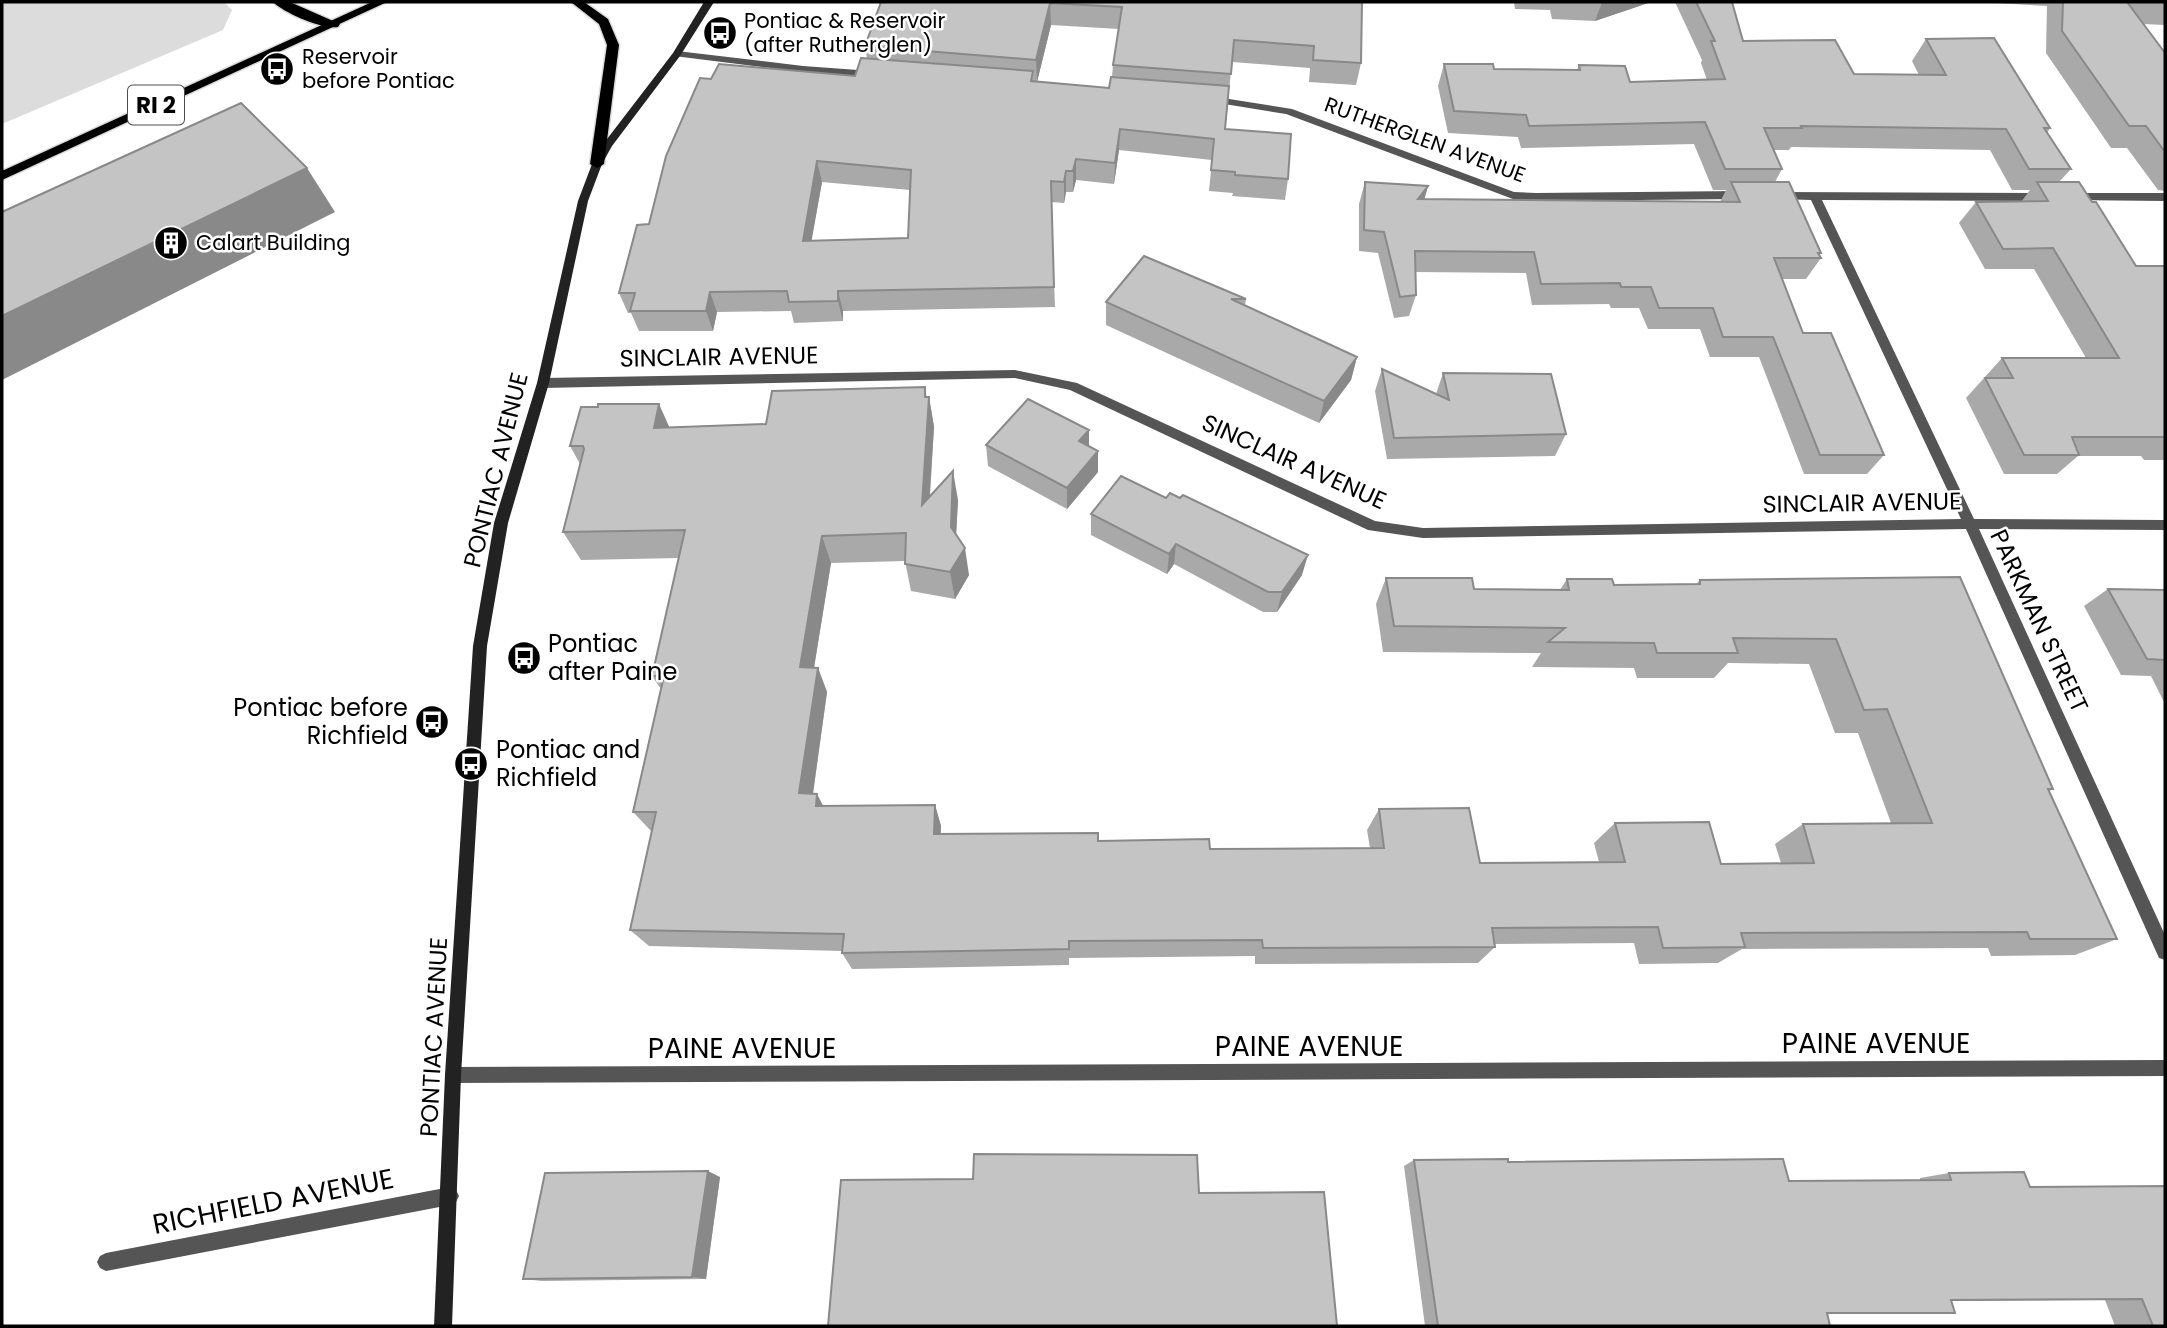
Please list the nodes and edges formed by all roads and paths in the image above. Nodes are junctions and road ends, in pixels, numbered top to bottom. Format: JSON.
{"nodes":[{"id":1,"x":280,"y":2,"type":"edge"},
{"id":2,"x":326,"y":2,"type":"edge"},
{"id":3,"x":381,"y":2,"type":"edge"},
{"id":4,"x":577,"y":2,"type":"edge"},
{"id":5,"x":709,"y":2,"type":"edge"},
{"id":6,"x":332,"y":24,"type":"junction"},
{"id":7,"x":677,"y":54,"type":"junction"},
{"id":8,"x":885,"y":75,"type":"edge"},
{"id":9,"x":1199,"y":98,"type":"edge"},
{"id":10,"x":597,"y":164,"type":"junction"},
{"id":11,"x":2,"y":176,"type":"edge"},
{"id":12,"x":1752,"y":195,"type":"edge"},
{"id":13,"x":1765,"y":195,"type":"edge"},
{"id":14,"x":1815,"y":196,"type":"junction"},
{"id":15,"x":2165,"y":197,"type":"edge"},
{"id":16,"x":543,"y":383,"type":"junction"},
{"id":17,"x":1970,"y":524,"type":"junction"},
{"id":18,"x":2165,"y":525,"type":"edge"},
{"id":19,"x":2165,"y":952,"type":"edge"},
{"id":20,"x":2165,"y":1069,"type":"edge"},
{"id":21,"x":453,"y":1075,"type":"junction"},
{"id":22,"x":450,"y":1196,"type":"junction"},
{"id":23,"x":106,"y":1262,"type":"dead end"},
{"id":24,"x":443,"y":1326,"type":"edge"}],
"edges":[{"from":1,"to":6,"type":"highway"},
{"from":2,"to":6,"type":"highway"},
{"from":3,"to":6,"type":"main road","number":"RI 2"},
{"from":4,"to":10,"type":"main road"},
{"from":5,"to":7,"type":"main road","name":"PONTIAC AVENUE"},
{"from":6,"to":11,"type":"main road","number":"RI 2"},
{"from":7,"to":8,"type":"street"},
{"from":7,"to":10,"type":"main road","name":"PONTIAC AVENUE"},
{"from":9,"to":12,"type":"street","name":"RUTHERGLEN AVENUE"},
{"from":10,"to":16,"type":"main road","name":"PONTIAC AVENUE"},
{"from":13,"to":14,"type":"street"},
{"from":14,"to":15,"type":"street"},
{"from":14,"to":17,"type":"street","name":"PARKMAN STREET"},
{"from":16,"to":17,"type":"street","name":"SINCLAIR AVENUE"},
{"from":16,"to":21,"type":"main road","name":"PONTIAC AVENUE"},
{"from":17,"to":18,"type":"street","name":"SINCLAIR AVENUE"},
{"from":17,"to":19,"type":"street","name":"PARKMAN STREET"},
{"from":20,"to":21,"type":"street","name":"PAINE AVENUE"},
{"from":21,"to":22,"type":"main road","name":"PONTIAC AVENUE"},
{"from":22,"to":23,"type":"street","name":"RICHFIELD AVENUE"},
{"from":22,"to":24,"type":"main road","name":"PONTIAC AVENUE"}]}
